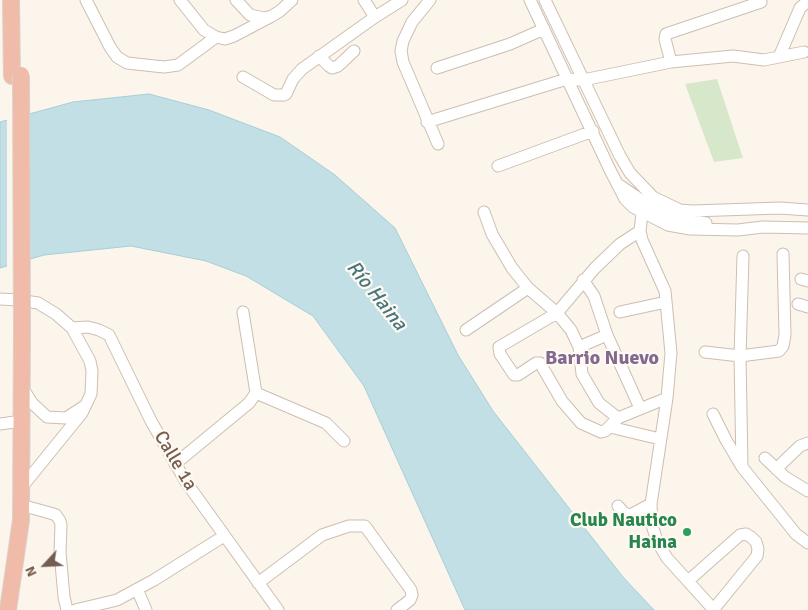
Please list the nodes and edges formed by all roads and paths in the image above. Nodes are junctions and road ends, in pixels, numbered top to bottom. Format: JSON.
{"nodes":[{"id":1,"x":11,"y":0,"type":"edge"},
{"id":2,"x":21,"y":0,"type":"edge"},
{"id":3,"x":86,"y":0,"type":"edge"},
{"id":4,"x":180,"y":0,"type":"edge"},
{"id":5,"x":236,"y":0,"type":"edge"},
{"id":6,"x":292,"y":0,"type":"edge"},
{"id":7,"x":364,"y":0,"type":"edge"},
{"id":8,"x":402,"y":0,"type":"edge"},
{"id":9,"x":430,"y":0,"type":"edge"},
{"id":10,"x":530,"y":0,"type":"edge"},
{"id":11,"x":545,"y":0,"type":"edge"},
{"id":12,"x":808,"y":1,"type":"edge"},
{"id":13,"x":761,"y":2,"type":"dead end"},
{"id":14,"x":272,"y":16,"type":"junction"},
{"id":15,"x":375,"y":17,"type":"junction"},
{"id":16,"x":544,"y":29,"type":"junction"},
{"id":17,"x":216,"y":37,"type":"junction"},
{"id":18,"x":354,"y":51,"type":"dead end"},
{"id":19,"x":804,"y":52,"type":"dead end"},
{"id":20,"x":319,"y":56,"type":"junction"},
{"id":21,"x":779,"y":57,"type":"junction"},
{"id":22,"x":671,"y":62,"type":"junction"},
{"id":23,"x":437,"y":68,"type":"dead end"},
{"id":24,"x":16,"y":76,"type":"junction"},
{"id":25,"x":243,"y":77,"type":"dead end"},
{"id":26,"x":567,"y":79,"type":"junction"},
{"id":27,"x":583,"y":80,"type":"junction"},
{"id":28,"x":428,"y":122,"type":"junction"},
{"id":29,"x":593,"y":131,"type":"junction"},
{"id":30,"x":438,"y":144,"type":"dead end"},
{"id":31,"x":620,"y":156,"type":"junction"},
{"id":32,"x":606,"y":162,"type":"junction"},
{"id":33,"x":498,"y":166,"type":"dead end"},
{"id":34,"x":647,"y":204,"type":"junction"},
{"id":35,"x":808,"y":210,"type":"edge"},
{"id":36,"x":484,"y":212,"type":"dead end"},
{"id":37,"x":808,"y":228,"type":"edge"},
{"id":38,"x":640,"y":231,"type":"junction"},
{"id":39,"x":783,"y":254,"type":"dead end"},
{"id":40,"x":743,"y":256,"type":"dead end"},
{"id":41,"x":583,"y":280,"type":"junction"},
{"id":42,"x":528,"y":288,"type":"junction"},
{"id":43,"x":0,"y":299,"type":"edge"},
{"id":44,"x":666,"y":302,"type":"junction"},
{"id":45,"x":243,"y":312,"type":"dead end"},
{"id":46,"x":620,"y":312,"type":"dead end"},
{"id":47,"x":557,"y":313,"type":"junction"},
{"id":48,"x":17,"y":328,"type":"junction"},
{"id":49,"x":72,"y":328,"type":"junction"},
{"id":50,"x":466,"y":330,"type":"dead end"},
{"id":51,"x":607,"y":335,"type":"junction"},
{"id":52,"x":578,"y":347,"type":"junction"},
{"id":53,"x":705,"y":352,"type":"dead end"},
{"id":54,"x":740,"y":356,"type":"junction"},
{"id":55,"x":22,"y":387,"type":"junction"},
{"id":56,"x":256,"y":393,"type":"junction"},
{"id":57,"x":667,"y":398,"type":"junction"},
{"id":58,"x":86,"y":404,"type":"junction"},
{"id":59,"x":640,"y":408,"type":"junction"},
{"id":60,"x":713,"y":414,"type":"dead end"},
{"id":61,"x":618,"y":418,"type":"junction"},
{"id":62,"x":11,"y":422,"type":"edge"},
{"id":63,"x":610,"y":427,"type":"junction"},
{"id":64,"x":660,"y":439,"type":"junction"},
{"id":65,"x":344,"y":441,"type":"dead end"},
{"id":66,"x":808,"y":442,"type":"edge"},
{"id":67,"x":765,"y":458,"type":"dead end"},
{"id":68,"x":175,"y":464,"type":"junction"},
{"id":69,"x":742,"y":467,"type":"junction"},
{"id":70,"x":776,"y":469,"type":"junction"},
{"id":71,"x":22,"y":487,"type":"junction"},
{"id":72,"x":808,"y":491,"type":"edge"},
{"id":73,"x":651,"y":504,"type":"junction"},
{"id":74,"x":21,"y":505,"type":"junction"},
{"id":75,"x":618,"y":506,"type":"dead end"},
{"id":76,"x":224,"y":536,"type":"junction"},
{"id":77,"x":808,"y":544,"type":"edge"},
{"id":78,"x":688,"y":582,"type":"junction"},
{"id":79,"x":258,"y":583,"type":"junction"},
{"id":80,"x":138,"y":589,"type":"junction"},
{"id":81,"x":0,"y":608,"type":"edge"},
{"id":82,"x":8,"y":610,"type":"edge"},
{"id":83,"x":67,"y":610,"type":"edge"},
{"id":84,"x":75,"y":610,"type":"edge"},
{"id":85,"x":146,"y":610,"type":"edge"},
{"id":86,"x":278,"y":610,"type":"edge"},
{"id":87,"x":397,"y":610,"type":"edge"},
{"id":88,"x":714,"y":610,"type":"edge"}],
"edges":[{"from":1,"to":24,"type":"highway"},
{"from":2,"to":24,"type":"highway"},
{"from":3,"to":17,"type":"street"},
{"from":4,"to":17,"type":"street"},
{"from":5,"to":14,"type":"street"},
{"from":6,"to":14,"type":"street"},
{"from":7,"to":15,"type":"street"},
{"from":8,"to":15,"type":"street"},
{"from":9,"to":28,"type":"street"},
{"from":10,"to":16,"type":"street"},
{"from":11,"to":27,"type":"street"},
{"from":12,"to":21,"type":"street"},
{"from":13,"to":22,"type":"street"},
{"from":14,"to":17,"type":"street"},
{"from":15,"to":20,"type":"street"},
{"from":16,"to":23,"type":"street"},
{"from":16,"to":26,"type":"street"},
{"from":18,"to":20,"type":"street"},
{"from":19,"to":21,"type":"street"},
{"from":20,"to":25,"type":"street"},
{"from":21,"to":22,"type":"street"},
{"from":22,"to":27,"type":"street"},
{"from":24,"to":48,"type":"highway"},
{"from":26,"to":27,"type":"street"},
{"from":26,"to":28,"type":"street"},
{"from":26,"to":29,"type":"street"},
{"from":27,"to":31,"type":"street"},
{"from":28,"to":30,"type":"street"},
{"from":29,"to":32,"type":"street"},
{"from":29,"to":33,"type":"street"},
{"from":31,"to":32,"type":"street"},
{"from":31,"to":34,"type":"street"},
{"from":32,"to":34,"type":"street"},
{"from":34,"to":35,"type":"street"},
{"from":34,"to":37,"type":"street"},
{"from":34,"to":38,"type":"street"},
{"from":36,"to":42,"type":"street"},
{"from":38,"to":41,"type":"street"},
{"from":38,"to":44,"type":"street"},
{"from":39,"to":54,"type":"street"},
{"from":40,"to":54,"type":"street"},
{"from":41,"to":47,"type":"street"},
{"from":41,"to":51,"type":"street"},
{"from":42,"to":47,"type":"street"},
{"from":42,"to":50,"type":"street"},
{"from":43,"to":49,"type":"street"},
{"from":44,"to":46,"type":"street"},
{"from":44,"to":57,"type":"street"},
{"from":45,"to":56,"type":"street"},
{"from":47,"to":52,"type":"street"},
{"from":47,"to":63,"type":"street"},
{"from":48,"to":55,"type":"highway"},
{"from":48,"to":62,"type":"highway"},
{"from":49,"to":58,"type":"street"},
{"from":49,"to":68,"type":"street","name":"Calle 1a"},
{"from":51,"to":52,"type":"street"},
{"from":51,"to":59,"type":"street"},
{"from":52,"to":61,"type":"street"},
{"from":53,"to":54,"type":"street"},
{"from":54,"to":69,"type":"street"},
{"from":55,"to":58,"type":"street"},
{"from":55,"to":62,"type":"highway"},
{"from":56,"to":65,"type":"street"},
{"from":56,"to":68,"type":"street"},
{"from":57,"to":59,"type":"street"},
{"from":57,"to":64,"type":"street"},
{"from":58,"to":71,"type":"street"},
{"from":59,"to":61,"type":"street"},
{"from":60,"to":69,"type":"street"},
{"from":61,"to":63,"type":"street"},
{"from":62,"to":71,"type":"highway"},
{"from":62,"to":81,"type":"highway"},
{"from":63,"to":64,"type":"street"},
{"from":64,"to":73,"type":"street"},
{"from":66,"to":70,"type":"street"},
{"from":67,"to":70,"type":"street"},
{"from":68,"to":76,"type":"street","name":"Calle 1a"},
{"from":69,"to":77,"type":"street"},
{"from":70,"to":72,"type":"street"},
{"from":71,"to":74,"type":"highway"},
{"from":73,"to":75,"type":"street"},
{"from":73,"to":78,"type":"street"},
{"from":74,"to":82,"type":"highway"},
{"from":74,"to":83,"type":"street"},
{"from":76,"to":79,"type":"street","name":"Calle 1a"},
{"from":76,"to":80,"type":"street"},
{"from":78,"to":88,"type":"street"},
{"from":78,"to":88,"type":"street"},
{"from":79,"to":86,"type":"street","name":"Calle 1a"},
{"from":79,"to":87,"type":"street"},
{"from":80,"to":84,"type":"street"},
{"from":80,"to":85,"type":"street"}]}
